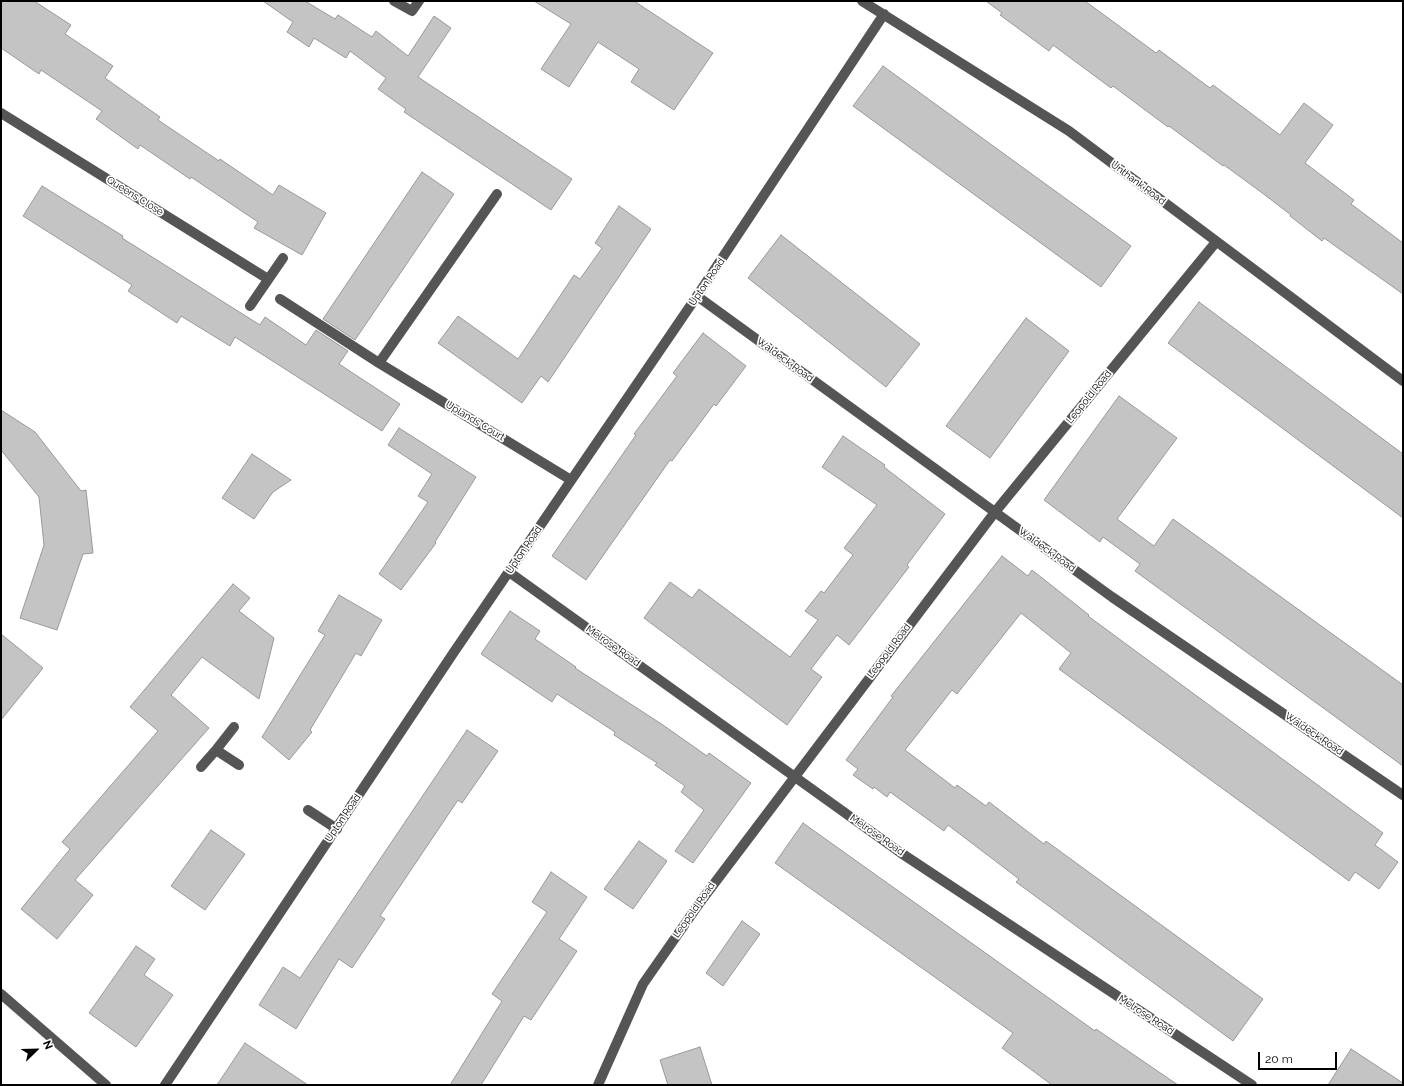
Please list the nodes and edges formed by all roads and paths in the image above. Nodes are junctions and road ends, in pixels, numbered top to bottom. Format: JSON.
{"nodes":[{"id":1,"x":394,"y":1,"type":"edge"},
{"id":2,"x":419,"y":1,"type":"edge"},
{"id":3,"x":862,"y":1,"type":"edge"},
{"id":4,"x":884,"y":14,"type":"junction"},
{"id":5,"x":1,"y":113,"type":"edge"},
{"id":6,"x":497,"y":194,"type":"dead end"},
{"id":7,"x":1216,"y":242,"type":"junction"},
{"id":8,"x":283,"y":258,"type":"dead end"},
{"id":9,"x":268,"y":279,"type":"junction"},
{"id":10,"x":698,"y":296,"type":"junction"},
{"id":11,"x":280,"y":299,"type":"dead end"},
{"id":12,"x":250,"y":306,"type":"dead end"},
{"id":13,"x":379,"y":363,"type":"junction"},
{"id":14,"x":1403,"y":381,"type":"edge"},
{"id":15,"x":571,"y":480,"type":"junction"},
{"id":16,"x":995,"y":512,"type":"junction"},
{"id":17,"x":509,"y":572,"type":"junction"},
{"id":18,"x":234,"y":727,"type":"dead end"},
{"id":19,"x":216,"y":750,"type":"junction"},
{"id":20,"x":239,"y":765,"type":"dead end"},
{"id":21,"x":202,"y":767,"type":"dead end"},
{"id":22,"x":794,"y":776,"type":"junction"},
{"id":23,"x":1403,"y":795,"type":"edge"},
{"id":24,"x":308,"y":810,"type":"dead end"},
{"id":25,"x":337,"y":829,"type":"junction"},
{"id":26,"x":1,"y":994,"type":"edge"},
{"id":27,"x":106,"y":1085,"type":"edge"},
{"id":28,"x":165,"y":1085,"type":"edge"},
{"id":29,"x":598,"y":1085,"type":"edge"},
{"id":30,"x":1252,"y":1085,"type":"edge"}],
"edges":[{"from":1,"to":2,"type":"street"},
{"from":3,"to":4,"type":"street","name":"Unthank Road"},
{"from":4,"to":7,"type":"street","name":"Unthank Road"},
{"from":4,"to":10,"type":"street","name":"Upton Road"},
{"from":5,"to":9,"type":"street","name":"Queens Close"},
{"from":6,"to":13,"type":"street"},
{"from":7,"to":14,"type":"street","name":"Unthank Road"},
{"from":7,"to":16,"type":"street","name":"Leopold Road"},
{"from":8,"to":9,"type":"street"},
{"from":9,"to":12,"type":"street"},
{"from":10,"to":15,"type":"street","name":"Upton Road"},
{"from":10,"to":16,"type":"street","name":"Waldeck Road"},
{"from":11,"to":13,"type":"street","name":"Uplands Court"},
{"from":13,"to":15,"type":"street","name":"Uplands Court"},
{"from":15,"to":17,"type":"street","name":"Upton Road"},
{"from":16,"to":22,"type":"street","name":"Leopold Road"},
{"from":16,"to":23,"type":"street","name":"Waldeck Road"},
{"from":17,"to":22,"type":"street","name":"Melrose Road"},
{"from":17,"to":25,"type":"street","name":"Upton Road"},
{"from":18,"to":19,"type":"street"},
{"from":19,"to":20,"type":"street"},
{"from":19,"to":21,"type":"street"},
{"from":22,"to":29,"type":"street","name":"Leopold Road"},
{"from":22,"to":30,"type":"street","name":"Melrose Road"},
{"from":24,"to":25,"type":"street"},
{"from":25,"to":28,"type":"street","name":"Upton Road"},
{"from":26,"to":27,"type":"street"}]}
